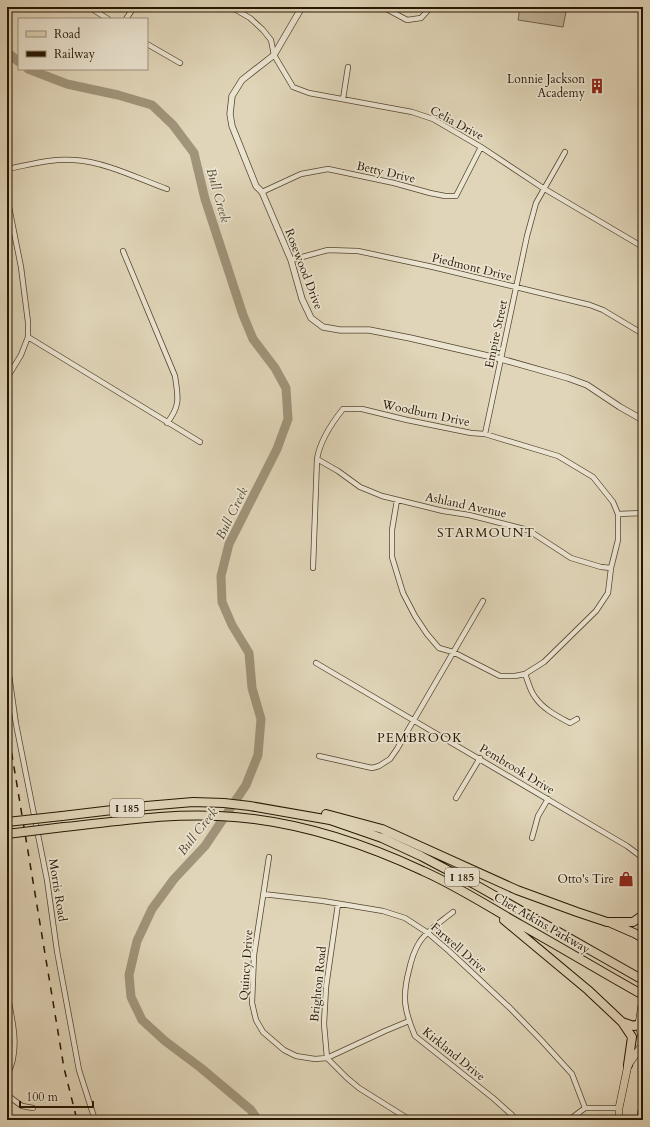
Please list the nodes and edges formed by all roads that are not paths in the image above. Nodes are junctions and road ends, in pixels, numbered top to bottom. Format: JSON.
{"nodes":[{"id":1,"x":89,"y":7,"type":"edge"},
{"id":2,"x":134,"y":7,"type":"edge"},
{"id":3,"x":231,"y":7,"type":"edge"},
{"id":4,"x":302,"y":7,"type":"edge"},
{"id":5,"x":383,"y":7,"type":"edge"},
{"id":6,"x":431,"y":7,"type":"edge"},
{"id":7,"x":106,"y":18,"type":"edge"},
{"id":8,"x":127,"y":18,"type":"edge"},
{"id":9,"x":148,"y":45,"type":"edge"},
{"id":10,"x":274,"y":55,"type":"junction"},
{"id":11,"x":180,"y":64,"type":"dead end"},
{"id":12,"x":348,"y":67,"type":"dead end"},
{"id":13,"x":343,"y":100,"type":"junction"},
{"id":14,"x":481,"y":147,"type":"junction"},
{"id":15,"x":565,"y":152,"type":"dead end"},
{"id":16,"x":7,"y":169,"type":"edge"},
{"id":17,"x":543,"y":188,"type":"junction"},
{"id":18,"x":167,"y":189,"type":"dead end"},
{"id":19,"x":262,"y":192,"type":"junction"},
{"id":20,"x":7,"y":196,"type":"edge"},
{"id":21,"x":643,"y":246,"type":"edge"},
{"id":22,"x":123,"y":251,"type":"dead end"},
{"id":23,"x":291,"y":260,"type":"junction"},
{"id":24,"x":516,"y":288,"type":"junction"},
{"id":25,"x":643,"y":334,"type":"edge"},
{"id":26,"x":28,"y":337,"type":"junction"},
{"id":27,"x":501,"y":359,"type":"junction"},
{"id":28,"x":7,"y":378,"type":"edge"},
{"id":29,"x":643,"y":420,"type":"edge"},
{"id":30,"x":167,"y":423,"type":"junction"},
{"id":31,"x":485,"y":434,"type":"junction"},
{"id":32,"x":200,"y":442,"type":"dead end"},
{"id":33,"x":317,"y":460,"type":"junction"},
{"id":34,"x":397,"y":500,"type":"junction"},
{"id":35,"x":643,"y":513,"type":"edge"},
{"id":36,"x":618,"y":514,"type":"junction"},
{"id":37,"x":313,"y":568,"type":"dead end"},
{"id":38,"x":612,"y":568,"type":"junction"},
{"id":39,"x":483,"y":601,"type":"dead end"},
{"id":40,"x":453,"y":652,"type":"junction"},
{"id":41,"x":7,"y":661,"type":"edge"},
{"id":42,"x":316,"y":663,"type":"dead end"},
{"id":43,"x":525,"y":674,"type":"junction"},
{"id":44,"x":577,"y":719,"type":"dead end"},
{"id":45,"x":414,"y":720,"type":"junction"},
{"id":46,"x":319,"y":756,"type":"dead end"},
{"id":47,"x":480,"y":758,"type":"junction"},
{"id":48,"x":456,"y":798,"type":"dead end"},
{"id":49,"x":548,"y":799,"type":"junction"},
{"id":50,"x":270,"y":807,"type":"junction"},
{"id":51,"x":7,"y":822,"type":"edge"},
{"id":52,"x":7,"y":834,"type":"edge"},
{"id":53,"x":532,"y":838,"type":"dead end"},
{"id":54,"x":269,"y":856,"type":"dead end"},
{"id":55,"x":643,"y":858,"type":"edge"},
{"id":56,"x":263,"y":894,"type":"junction"},
{"id":57,"x":338,"y":904,"type":"junction"},
{"id":58,"x":486,"y":905,"type":"junction"},
{"id":59,"x":453,"y":912,"type":"dead end"},
{"id":60,"x":643,"y":915,"type":"edge"},
{"id":61,"x":607,"y":922,"type":"junction"},
{"id":62,"x":428,"y":933,"type":"junction"},
{"id":63,"x":643,"y":938,"type":"edge"},
{"id":64,"x":643,"y":980,"type":"edge"},
{"id":65,"x":7,"y":993,"type":"edge"},
{"id":66,"x":643,"y":995,"type":"edge"},
{"id":67,"x":643,"y":998,"type":"edge"},
{"id":68,"x":409,"y":1021,"type":"junction"},
{"id":69,"x":622,"y":1022,"type":"junction"},
{"id":70,"x":639,"y":1024,"type":"junction"},
{"id":71,"x":643,"y":1043,"type":"edge"},
{"id":72,"x":327,"y":1058,"type":"junction"},
{"id":73,"x":628,"y":1065,"type":"junction"},
{"id":74,"x":7,"y":1075,"type":"edge"},
{"id":75,"x":7,"y":1095,"type":"edge"},
{"id":76,"x":643,"y":1104,"type":"edge"},
{"id":77,"x":33,"y":1108,"type":"dead end"},
{"id":78,"x":586,"y":1108,"type":"junction"},
{"id":79,"x":619,"y":1108,"type":"junction"},
{"id":80,"x":95,"y":1120,"type":"edge"},
{"id":81,"x":410,"y":1120,"type":"edge"},
{"id":82,"x":515,"y":1120,"type":"edge"},
{"id":83,"x":570,"y":1120,"type":"edge"},
{"id":84,"x":619,"y":1120,"type":"edge"},
{"id":85,"x":640,"y":1120,"type":"edge"}],
"edges":[{"from":1,"to":7,"type":"street"},
{"from":2,"to":8,"type":"street"},
{"from":3,"to":10,"type":"street","name":"Celia Drive"},
{"from":4,"to":10,"type":"street","name":"Rosewood Drive"},
{"from":5,"to":6,"type":"street"},
{"from":9,"to":11,"type":"street"},
{"from":10,"to":13,"type":"street","name":"Celia Drive"},
{"from":10,"to":19,"type":"street","name":"Rosewood Drive"},
{"from":12,"to":13,"type":"street"},
{"from":13,"to":14,"type":"street","name":"Celia Drive"},
{"from":14,"to":17,"type":"street","name":"Celia Drive"},
{"from":14,"to":19,"type":"street","name":"Betty Drive"},
{"from":15,"to":17,"type":"street","name":"Empire Street"},
{"from":16,"to":18,"type":"street"},
{"from":17,"to":21,"type":"street","name":"Celia Drive"},
{"from":17,"to":24,"type":"street","name":"Empire Street"},
{"from":19,"to":23,"type":"street","name":"Rosewood Drive"},
{"from":20,"to":26,"type":"street"},
{"from":22,"to":30,"type":"street"},
{"from":23,"to":24,"type":"street","name":"Piedmont Drive"},
{"from":23,"to":27,"type":"street","name":"Rosewood Drive"},
{"from":24,"to":25,"type":"street","name":"Piedmont Drive"},
{"from":24,"to":27,"type":"street","name":"Empire Street"},
{"from":26,"to":28,"type":"street"},
{"from":26,"to":30,"type":"street"},
{"from":27,"to":29,"type":"street","name":"Rosewood Drive"},
{"from":27,"to":31,"type":"street","name":"Empire Street"},
{"from":30,"to":32,"type":"street"},
{"from":31,"to":33,"type":"street","name":"Woodburn Drive"},
{"from":31,"to":36,"type":"street","name":"Woodburn Drive"},
{"from":33,"to":34,"type":"street","name":"Ashland Avenue"},
{"from":33,"to":37,"type":"street","name":"Woodburn Drive"},
{"from":34,"to":38,"type":"street","name":"Ashland Avenue"},
{"from":34,"to":40,"type":"street"},
{"from":35,"to":36,"type":"street"},
{"from":36,"to":38,"type":"street"},
{"from":38,"to":43,"type":"street"},
{"from":39,"to":40,"type":"street"},
{"from":40,"to":43,"type":"street"},
{"from":40,"to":45,"type":"street"},
{"from":41,"to":80,"type":"street","name":"Morris Road"},
{"from":42,"to":45,"type":"street","name":"Pembrook Drive"},
{"from":43,"to":44,"type":"street"},
{"from":45,"to":46,"type":"street"},
{"from":45,"to":47,"type":"street","name":"Pembrook Drive"},
{"from":47,"to":48,"type":"street"},
{"from":47,"to":49,"type":"street","name":"Pembrook Drive"},
{"from":49,"to":53,"type":"street"},
{"from":49,"to":55,"type":"street","name":"Pembrook Drive"},
{"from":50,"to":51,"type":"highway","number":"I 185","bridge":true},
{"from":50,"to":61,"type":"highway"},
{"from":50,"to":64,"type":"highway","name":"Chet Atkins Parkway","number":"I 185"},
{"from":52,"to":58,"type":"highway","name":"Chet Atkins Parkway","number":"I 185","bridge":true},
{"from":54,"to":56,"type":"street","name":"Quincy Drive"},
{"from":56,"to":57,"type":"street","name":"Farwell Drive"},
{"from":56,"to":72,"type":"street","name":"Quincy Drive"},
{"from":57,"to":62,"type":"street","name":"Farwell Drive"},
{"from":57,"to":72,"type":"street","name":"Brighton Road"},
{"from":58,"to":66,"type":"highway","name":"Chet Atkins Parkway","number":"I 185"},
{"from":58,"to":69,"type":"highway"},
{"from":59,"to":62,"type":"street","name":"Kirkland Drive"},
{"from":60,"to":61,"type":"highway"},
{"from":61,"to":63,"type":"highway"},
{"from":62,"to":68,"type":"street","name":"Kirkland Drive"},
{"from":62,"to":78,"type":"street","name":"Farwell Drive"},
{"from":65,"to":74,"type":"street"},
{"from":67,"to":70,"type":"main road"},
{"from":68,"to":72,"type":"street","name":"Quincy Drive"},
{"from":68,"to":82,"type":"street","name":"Kirkland Drive"},
{"from":69,"to":70,"type":"highway"},
{"from":69,"to":73,"type":"highway"},
{"from":70,"to":71,"type":"main road"},
{"from":71,"to":73,"type":"main road"},
{"from":72,"to":81,"type":"street"},
{"from":73,"to":79,"type":"main road"},
{"from":75,"to":77,"type":"street"},
{"from":76,"to":85,"type":"main road"},
{"from":78,"to":79,"type":"street"},
{"from":78,"to":83,"type":"street"},
{"from":79,"to":84,"type":"main road"}]}
